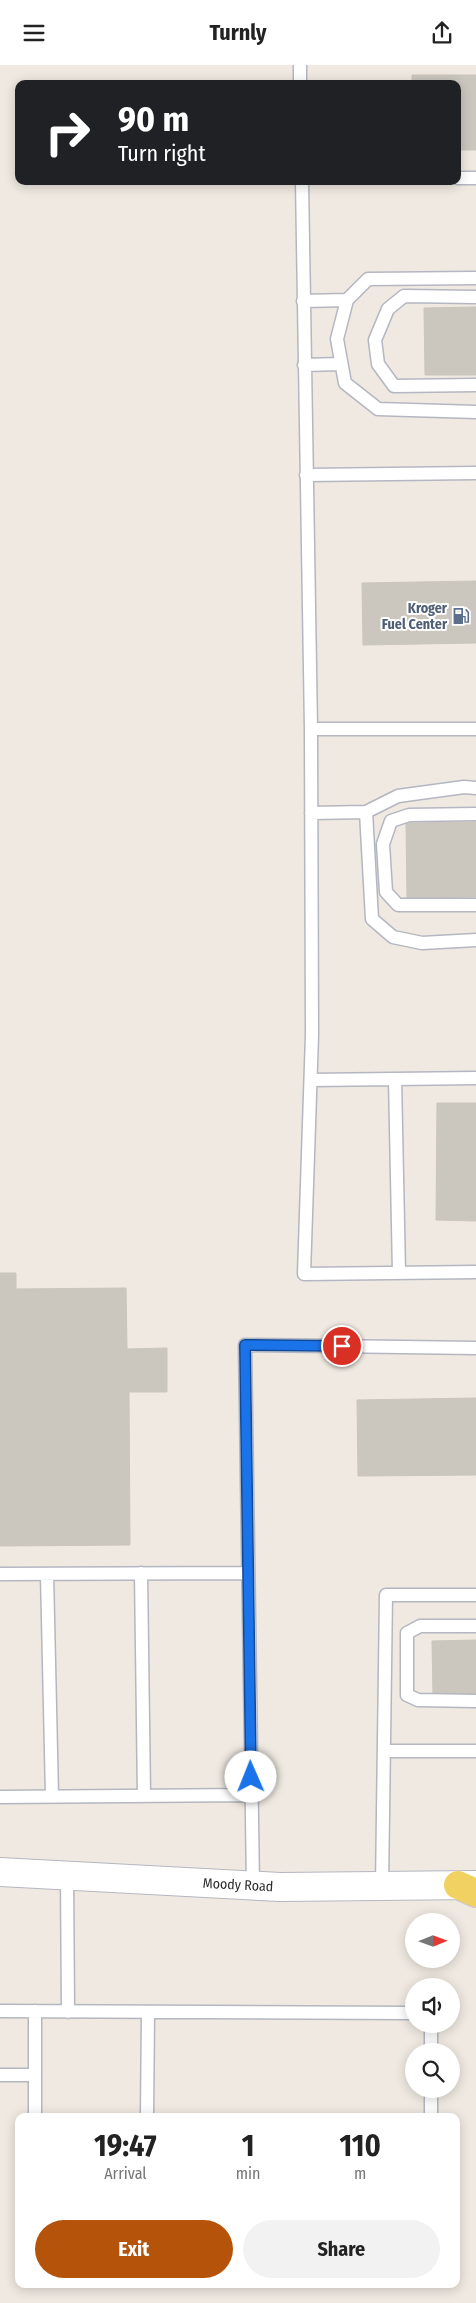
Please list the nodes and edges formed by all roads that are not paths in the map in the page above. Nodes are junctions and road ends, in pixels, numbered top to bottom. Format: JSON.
{"nodes":[{"id":1,"x":300,"y":65,"type":"edge"},
{"id":2,"x":300,"y":80,"type":"edge"},
{"id":3,"x":476,"y":178,"type":"edge"},
{"id":4,"x":461,"y":179,"type":"edge"},
{"id":5,"x":302,"y":185,"type":"edge"},
{"id":6,"x":476,"y":278,"type":"edge"},
{"id":7,"x":476,"y":297,"type":"edge"},
{"id":8,"x":303,"y":301,"type":"junction"},
{"id":9,"x":347,"y":301,"type":"junction"},
{"id":10,"x":340,"y":364,"type":"junction"},
{"id":11,"x":304,"y":365,"type":"junction"},
{"id":12,"x":476,"y":385,"type":"edge"},
{"id":13,"x":476,"y":412,"type":"edge"},
{"id":14,"x":476,"y":473,"type":"edge"},
{"id":15,"x":306,"y":475,"type":"junction"},
{"id":16,"x":311,"y":729,"type":"junction"},
{"id":17,"x":476,"y":729,"type":"edge"},
{"id":18,"x":476,"y":788,"type":"edge"},
{"id":19,"x":366,"y":812,"type":"junction"},
{"id":20,"x":311,"y":813,"type":"junction"},
{"id":21,"x":476,"y":814,"type":"edge"},
{"id":22,"x":476,"y":905,"type":"edge"},
{"id":23,"x":476,"y":940,"type":"edge"},
{"id":24,"x":476,"y":1078,"type":"edge"},
{"id":25,"x":395,"y":1079,"type":"junction"},
{"id":26,"x":311,"y":1080,"type":"junction"},
{"id":27,"x":476,"y":1272,"type":"edge"},
{"id":28,"x":400,"y":1273,"type":"junction"},
{"id":29,"x":476,"y":1348,"type":"edge"},
{"id":30,"x":141,"y":1573,"type":"junction"},
{"id":31,"x":248,"y":1573,"type":"junction"},
{"id":32,"x":0,"y":1574,"type":"edge"},
{"id":33,"x":47,"y":1574,"type":"junction"},
{"id":34,"x":476,"y":1595,"type":"edge"},
{"id":35,"x":476,"y":1626,"type":"edge"},
{"id":36,"x":476,"y":1701,"type":"edge"},
{"id":37,"x":384,"y":1751,"type":"junction"},
{"id":38,"x":476,"y":1751,"type":"edge"},
{"id":39,"x":251,"y":1795,"type":"junction"},
{"id":40,"x":52,"y":1796,"type":"junction"},
{"id":41,"x":144,"y":1796,"type":"junction"},
{"id":42,"x":0,"y":1797,"type":"edge"},
{"id":43,"x":0,"y":1872,"type":"edge"},
{"id":44,"x":67,"y":1876,"type":"junction"},
{"id":45,"x":253,"y":1886,"type":"junction"},
{"id":46,"x":382,"y":1886,"type":"junction"},
{"id":47,"x":470,"y":1887,"type":"edge"},
{"id":48,"x":0,"y":2011,"type":"edge"},
{"id":49,"x":35,"y":2011,"type":"junction"},
{"id":50,"x":68,"y":2012,"type":"junction"},
{"id":51,"x":148,"y":2012,"type":"junction"},
{"id":52,"x":405,"y":2013,"type":"edge"},
{"id":53,"x":0,"y":2075,"type":"edge"},
{"id":54,"x":35,"y":2075,"type":"junction"},
{"id":55,"x":431,"y":2098,"type":"edge"},
{"id":56,"x":35,"y":2113,"type":"edge"},
{"id":57,"x":146,"y":2113,"type":"edge"},
{"id":58,"x":431,"y":2113,"type":"edge"}],
"edges":[{"from":1,"to":2,"type":"lane"},
{"from":3,"to":4,"type":"lane"},
{"from":5,"to":8,"type":"lane"},
{"from":6,"to":9,"type":"lane"},
{"from":7,"to":12,"type":"lane"},
{"from":8,"to":9,"type":"lane"},
{"from":8,"to":11,"type":"lane"},
{"from":9,"to":10,"type":"lane"},
{"from":10,"to":11,"type":"lane"},
{"from":10,"to":13,"type":"lane"},
{"from":11,"to":15,"type":"lane"},
{"from":14,"to":15,"type":"lane"},
{"from":15,"to":16,"type":"lane"},
{"from":16,"to":17,"type":"lane"},
{"from":16,"to":20,"type":"lane"},
{"from":18,"to":19,"type":"lane"},
{"from":19,"to":20,"type":"lane"},
{"from":19,"to":23,"type":"lane"},
{"from":20,"to":26,"type":"lane"},
{"from":21,"to":22,"type":"lane"},
{"from":24,"to":25,"type":"lane"},
{"from":25,"to":26,"type":"lane"},
{"from":25,"to":28,"type":"lane"},
{"from":26,"to":28,"type":"lane"},
{"from":27,"to":28,"type":"lane"},
{"from":29,"to":31,"type":"lane"},
{"from":30,"to":31,"type":"lane"},
{"from":30,"to":33,"type":"lane"},
{"from":30,"to":41,"type":"lane"},
{"from":31,"to":39,"type":"lane"},
{"from":32,"to":33,"type":"lane"},
{"from":33,"to":40,"type":"lane"},
{"from":34,"to":37,"type":"lane"},
{"from":35,"to":36,"type":"lane"},
{"from":37,"to":38,"type":"lane"},
{"from":37,"to":46,"type":"lane"},
{"from":39,"to":41,"type":"lane"},
{"from":39,"to":45,"type":"lane"},
{"from":40,"to":41,"type":"lane"},
{"from":40,"to":42,"type":"lane"},
{"from":43,"to":44,"type":"main road","name":"Moody Road"},
{"from":44,"to":45,"type":"main road","name":"Moody Road"},
{"from":44,"to":50,"type":"lane"},
{"from":45,"to":46,"type":"main road","name":"Moody Road"},
{"from":46,"to":47,"type":"main road","name":"Moody Road"},
{"from":48,"to":49,"type":"lane"},
{"from":49,"to":50,"type":"lane"},
{"from":49,"to":54,"type":"lane"},
{"from":50,"to":51,"type":"lane"},
{"from":51,"to":52,"type":"lane"},
{"from":51,"to":57,"type":"lane"},
{"from":53,"to":54,"type":"lane"},
{"from":54,"to":56,"type":"lane"},
{"from":55,"to":58,"type":"lane"}]}
